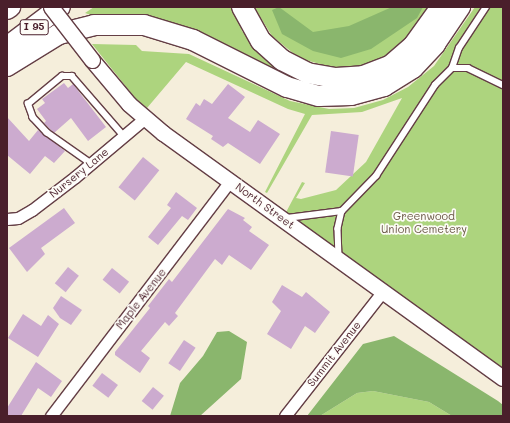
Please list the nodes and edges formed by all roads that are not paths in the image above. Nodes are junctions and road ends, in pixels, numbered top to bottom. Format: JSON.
{"nodes":[{"id":1,"x":10,"y":7,"type":"edge"},
{"id":2,"x":51,"y":7,"type":"edge"},
{"id":3,"x":60,"y":7,"type":"edge"},
{"id":4,"x":242,"y":7,"type":"edge"},
{"id":5,"x":442,"y":7,"type":"edge"},
{"id":6,"x":460,"y":7,"type":"edge"},
{"id":7,"x":486,"y":7,"type":"edge"},
{"id":8,"x":7,"y":9,"type":"edge"},
{"id":9,"x":7,"y":47,"type":"edge"},
{"id":10,"x":7,"y":66,"type":"edge"},
{"id":11,"x":452,"y":68,"type":"junction"},
{"id":12,"x":503,"y":86,"type":"edge"},
{"id":13,"x":145,"y":118,"type":"junction"},
{"id":14,"x":124,"y":136,"type":"junction"},
{"id":15,"x":91,"y":164,"type":"junction"},
{"id":16,"x":230,"y":180,"type":"junction"},
{"id":17,"x":342,"y":211,"type":"junction"},
{"id":18,"x":283,"y":218,"type":"junction"},
{"id":19,"x":7,"y":219,"type":"edge"},
{"id":20,"x":339,"y":259,"type":"junction"},
{"id":21,"x":383,"y":291,"type":"junction"},
{"id":22,"x":503,"y":378,"type":"edge"},
{"id":23,"x":51,"y":416,"type":"edge"},
{"id":24,"x":285,"y":416,"type":"edge"}],
"edges":[{"from":1,"to":8,"type":"highway","number":"I 95"},
{"from":2,"to":13,"type":"street","name":"North Street","bridge":true},
{"from":3,"to":9,"type":"highway","number":"I 95"},
{"from":4,"to":5,"type":"highway"},
{"from":6,"to":10,"type":"highway"},
{"from":7,"to":11,"type":"lane"},
{"from":11,"to":12,"type":"lane"},
{"from":11,"to":17,"type":"lane"},
{"from":13,"to":14,"type":"street","name":"Nursery Lane"},
{"from":13,"to":16,"type":"street","name":"North Street"},
{"from":14,"to":15,"type":"street","name":"Nursery Lane"},
{"from":14,"to":15,"type":"lane"},
{"from":15,"to":19,"type":"street","name":"Nursery Lane"},
{"from":16,"to":18,"type":"street","name":"North Street"},
{"from":16,"to":23,"type":"street","name":"Maple Avenue"},
{"from":17,"to":18,"type":"lane"},
{"from":17,"to":20,"type":"lane"},
{"from":18,"to":20,"type":"street","name":"North Street"},
{"from":20,"to":21,"type":"street","name":"North Street"},
{"from":21,"to":22,"type":"street","name":"North Street"},
{"from":21,"to":24,"type":"street","name":"Summit Avenue"}]}
